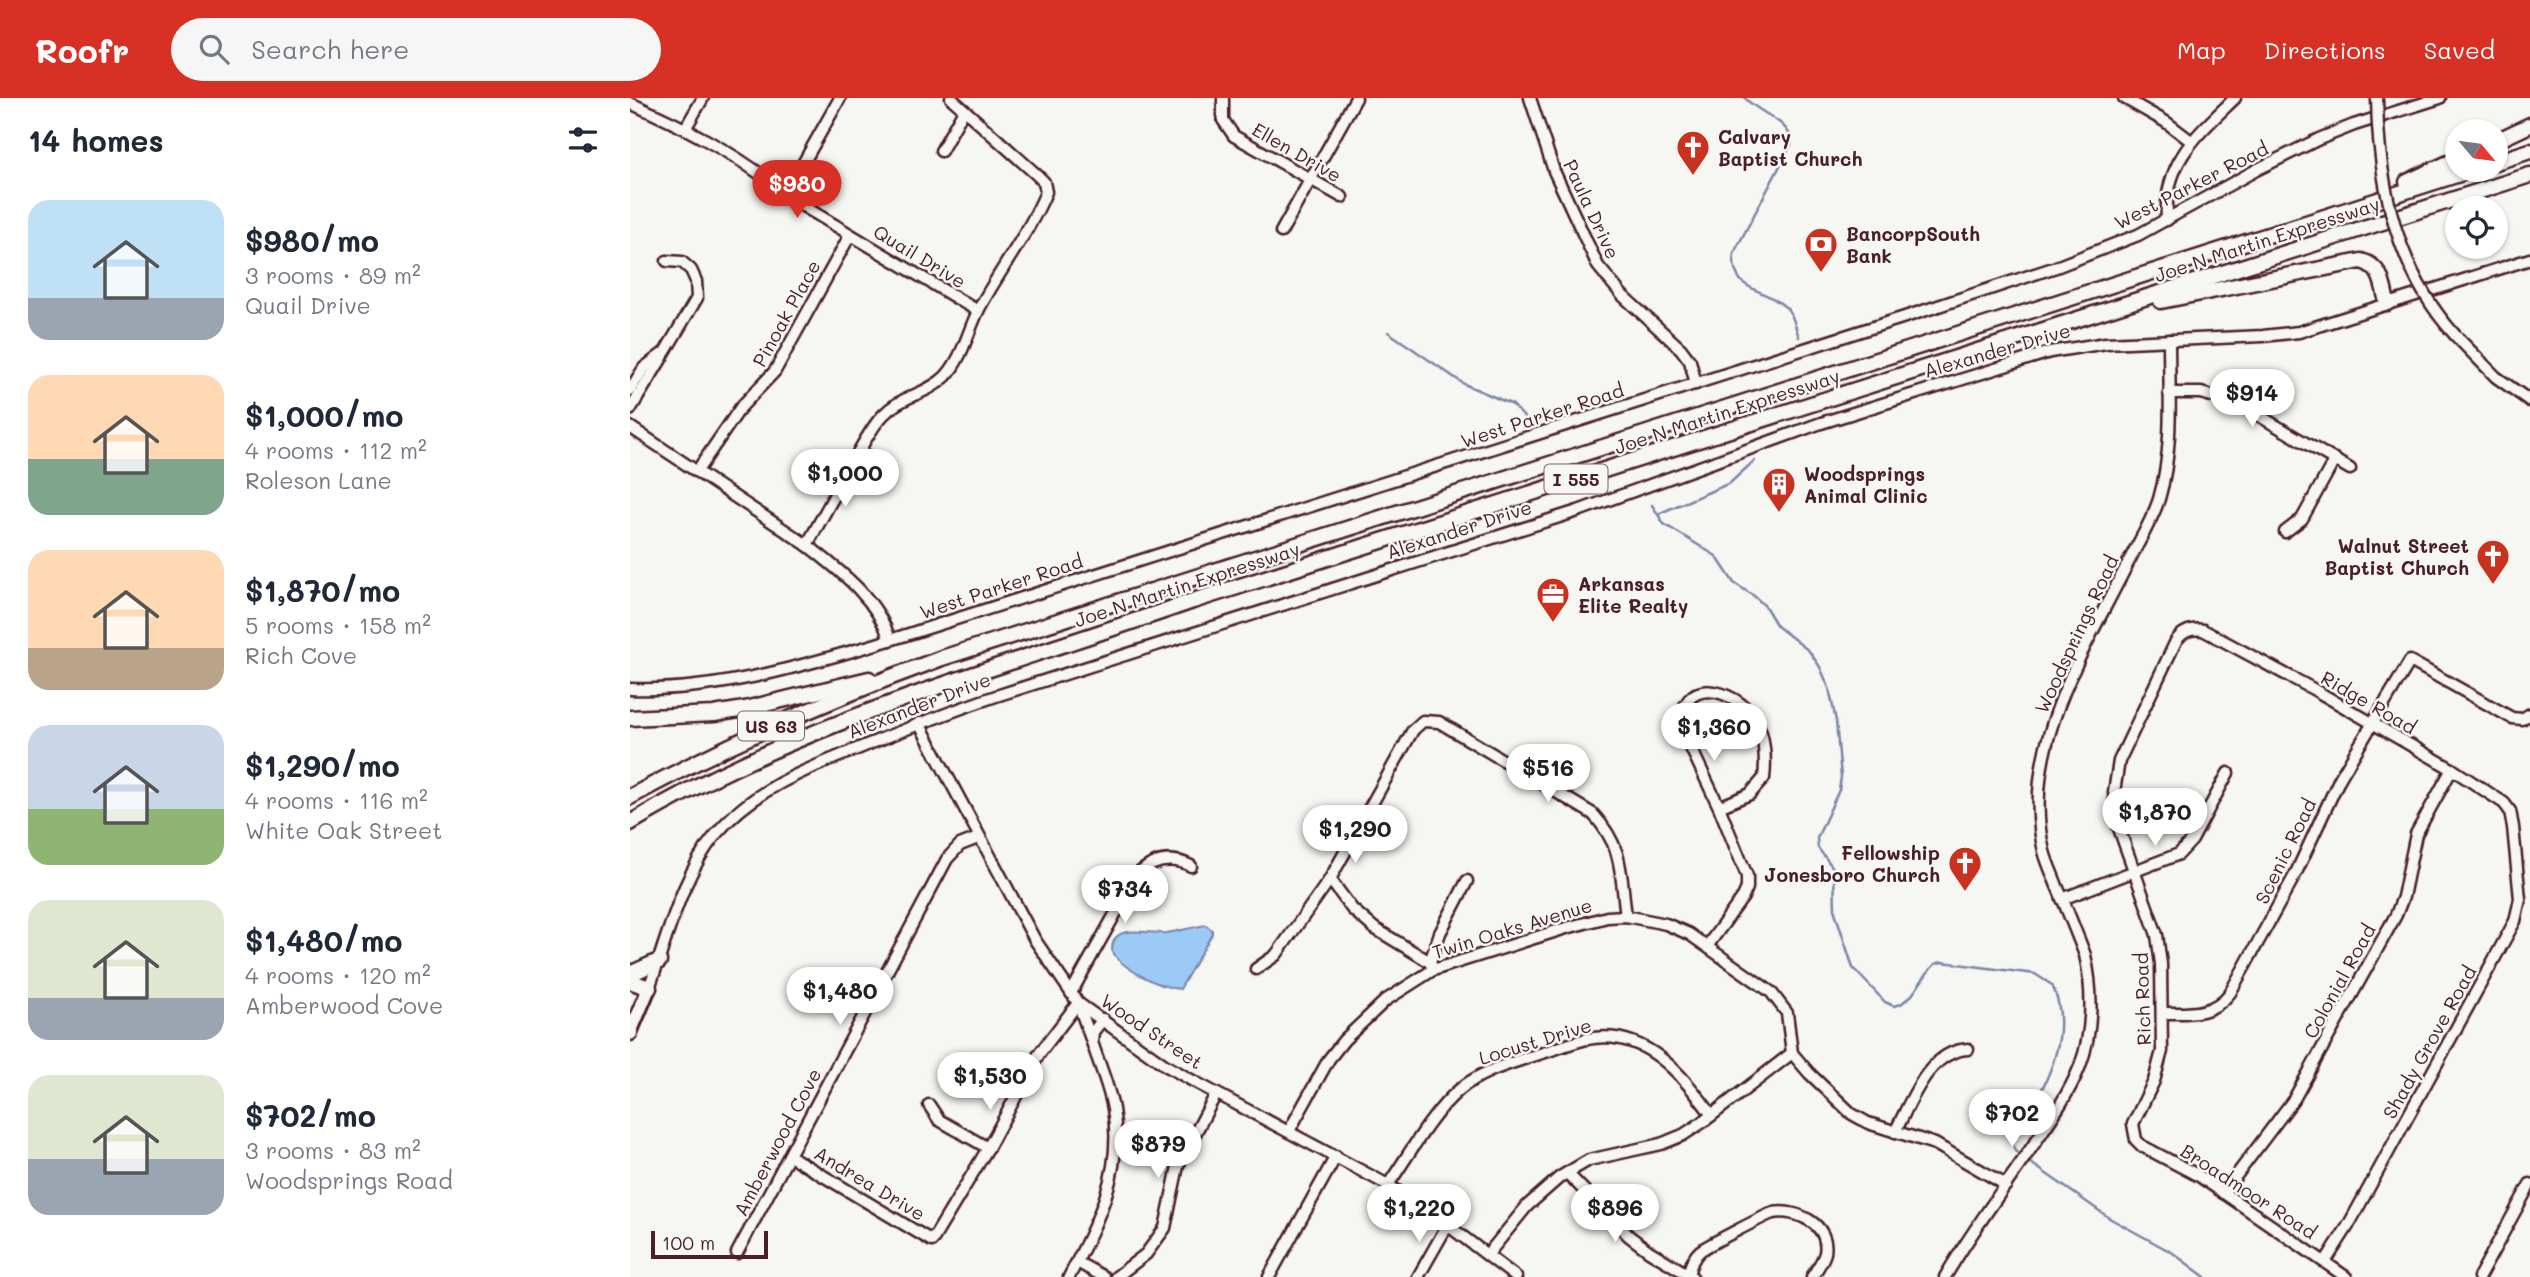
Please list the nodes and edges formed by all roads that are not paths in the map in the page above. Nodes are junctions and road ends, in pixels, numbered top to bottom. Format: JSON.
{"nodes":[{"id":1,"x":703,"y":98,"type":"edge"},
{"id":2,"x":840,"y":98,"type":"edge"},
{"id":3,"x":951,"y":98,"type":"edge"},
{"id":4,"x":1223,"y":98,"type":"edge"},
{"id":5,"x":1356,"y":98,"type":"edge"},
{"id":6,"x":1530,"y":98,"type":"edge"},
{"id":7,"x":2124,"y":98,"type":"edge"},
{"id":8,"x":2235,"y":98,"type":"edge"},
{"id":9,"x":2377,"y":98,"type":"edge"},
{"id":10,"x":2440,"y":98,"type":"edge"},
{"id":11,"x":630,"y":103,"type":"edge"},
{"id":12,"x":964,"y":110,"type":"junction"},
{"id":13,"x":2530,"y":125,"type":"edge"},
{"id":14,"x":685,"y":129,"type":"junction"},
{"id":15,"x":2508,"y":135,"type":"edge"},
{"id":16,"x":2191,"y":141,"type":"junction"},
{"id":17,"x":941,"y":151,"type":"dead end"},
{"id":18,"x":2530,"y":151,"type":"edge"},
{"id":19,"x":2508,"y":158,"type":"edge"},
{"id":20,"x":2445,"y":165,"type":"edge"},
{"id":21,"x":2530,"y":175,"type":"edge"},
{"id":22,"x":2445,"y":178,"type":"edge"},
{"id":23,"x":1312,"y":180,"type":"junction"},
{"id":24,"x":787,"y":192,"type":"junction"},
{"id":25,"x":1342,"y":197,"type":"dead end"},
{"id":26,"x":2353,"y":207,"type":"junction"},
{"id":27,"x":2167,"y":220,"type":"junction"},
{"id":28,"x":1281,"y":232,"type":"dead end"},
{"id":29,"x":850,"y":235,"type":"junction"},
{"id":30,"x":2530,"y":259,"type":"edge"},
{"id":31,"x":667,"y":261,"type":"dead end"},
{"id":32,"x":2387,"y":303,"type":"junction"},
{"id":33,"x":978,"y":311,"type":"junction"},
{"id":34,"x":2091,"y":315,"type":"junction"},
{"id":35,"x":2169,"y":340,"type":"junction"},
{"id":36,"x":665,"y":352,"type":"junction"},
{"id":37,"x":1696,"y":384,"type":"junction"},
{"id":38,"x":630,"y":390,"type":"edge"},
{"id":39,"x":2169,"y":393,"type":"junction"},
{"id":40,"x":2530,"y":401,"type":"edge"},
{"id":41,"x":630,"y":410,"type":"edge"},
{"id":42,"x":630,"y":426,"type":"edge"},
{"id":43,"x":859,"y":451,"type":"junction"},
{"id":44,"x":2335,"y":459,"type":"junction"},
{"id":45,"x":878,"y":462,"type":"dead end"},
{"id":46,"x":2350,"y":469,"type":"dead end"},
{"id":47,"x":697,"y":471,"type":"junction"},
{"id":48,"x":2285,"y":532,"type":"dead end"},
{"id":49,"x":807,"y":545,"type":"junction"},
{"id":50,"x":2189,"y":631,"type":"joint"},
{"id":51,"x":890,"y":640,"type":"junction"},
{"id":52,"x":918,"y":667,"type":"junction"},
{"id":53,"x":630,"y":689,"type":"edge"},
{"id":54,"x":2530,"y":714,"type":"edge"},
{"id":55,"x":630,"y":718,"type":"edge"},
{"id":56,"x":919,"y":723,"type":"junction"},
{"id":57,"x":2372,"y":724,"type":"junction"},
{"id":58,"x":2452,"y":769,"type":"junction"},
{"id":59,"x":2228,"y":773,"type":"dead end"},
{"id":60,"x":630,"y":797,"type":"edge"},
{"id":61,"x":1719,"y":807,"type":"junction"},
{"id":62,"x":632,"y":823,"type":"edge"},
{"id":63,"x":2513,"y":827,"type":"joint"},
{"id":64,"x":978,"y":838,"type":"junction"},
{"id":65,"x":1191,"y":866,"type":"dead end"},
{"id":66,"x":2134,"y":872,"type":"junction"},
{"id":67,"x":1330,"y":879,"type":"junction"},
{"id":68,"x":1467,"y":881,"type":"dead end"},
{"id":69,"x":2062,"y":898,"type":"junction"},
{"id":70,"x":1626,"y":916,"type":"junction"},
{"id":71,"x":1708,"y":945,"type":"junction"},
{"id":72,"x":659,"y":961,"type":"junction"},
{"id":73,"x":1431,"y":966,"type":"junction"},
{"id":74,"x":1256,"y":969,"type":"dead end"},
{"id":75,"x":630,"y":974,"type":"edge"},
{"id":76,"x":630,"y":981,"type":"edge"},
{"id":77,"x":630,"y":992,"type":"edge"},
{"id":78,"x":647,"y":993,"type":"junction"},
{"id":79,"x":1071,"y":993,"type":"junction"},
{"id":80,"x":1078,"y":1003,"type":"junction"},
{"id":81,"x":2163,"y":1013,"type":"junction"},
{"id":82,"x":1102,"y":1019,"type":"junction"},
{"id":83,"x":630,"y":1033,"type":"edge"},
{"id":84,"x":1092,"y":1042,"type":"junction"},
{"id":85,"x":1968,"y":1049,"type":"dead end"},
{"id":86,"x":1792,"y":1053,"type":"junction"},
{"id":87,"x":1216,"y":1094,"type":"junction"},
{"id":88,"x":929,"y":1105,"type":"dead end"},
{"id":89,"x":1712,"y":1115,"type":"junction"},
{"id":90,"x":1289,"y":1131,"type":"junction"},
{"id":91,"x":1895,"y":1132,"type":"junction"},
{"id":92,"x":2135,"y":1135,"type":"joint"},
{"id":93,"x":988,"y":1148,"type":"junction"},
{"id":94,"x":790,"y":1156,"type":"junction"},
{"id":95,"x":1336,"y":1156,"type":"junction"},
{"id":96,"x":1567,"y":1173,"type":"junction"},
{"id":97,"x":2530,"y":1184,"type":"edge"},
{"id":98,"x":1388,"y":1185,"type":"junction"},
{"id":99,"x":2006,"y":1185,"type":"junction"},
{"id":100,"x":2223,"y":1193,"type":"junction"},
{"id":101,"x":1447,"y":1226,"type":"junction"},
{"id":102,"x":737,"y":1253,"type":"dead end"},
{"id":103,"x":1488,"y":1254,"type":"junction"},
{"id":104,"x":1077,"y":1262,"type":"junction"},
{"id":105,"x":2325,"y":1262,"type":"junction"},
{"id":106,"x":1690,"y":1276,"type":"edge"},
{"id":107,"x":1069,"y":1277,"type":"edge"},
{"id":108,"x":1104,"y":1277,"type":"edge"},
{"id":109,"x":1116,"y":1277,"type":"edge"},
{"id":110,"x":1269,"y":1277,"type":"edge"},
{"id":111,"x":1418,"y":1277,"type":"edge"},
{"id":112,"x":1516,"y":1277,"type":"edge"},
{"id":113,"x":1812,"y":1277,"type":"edge"},
{"id":114,"x":1945,"y":1277,"type":"edge"},
{"id":115,"x":2346,"y":1277,"type":"edge"},
{"id":116,"x":2479,"y":1277,"type":"edge"}],
"edges":[{"from":1,"to":14,"type":"street"},
{"from":2,"to":24,"type":"street"},
{"from":3,"to":12,"type":"street"},
{"from":4,"to":23,"type":"street","name":"Ellen Drive"},
{"from":5,"to":23,"type":"street"},
{"from":6,"to":37,"type":"street","name":"Paula Drive"},
{"from":7,"to":16,"type":"street"},
{"from":8,"to":16,"type":"street"},
{"from":9,"to":40,"type":"street","bridge":true},
{"from":10,"to":27,"type":"street","name":"West Parker Road"},
{"from":11,"to":14,"type":"street","name":"Quail Drive"},
{"from":12,"to":17,"type":"street"},
{"from":12,"to":33,"type":"street"},
{"from":13,"to":15,"type":"highway"},
{"from":14,"to":24,"type":"street","name":"Quail Drive"},
{"from":16,"to":27,"type":"street"},
{"from":18,"to":19,"type":"highway"},
{"from":20,"to":26,"type":"highway"},
{"from":21,"to":34,"type":"highway","name":"Joe N Martin Expressway","number":"I 555"},
{"from":22,"to":26,"type":"highway","name":"Joe N Martin Expressway","number":"I 555"},
{"from":23,"to":25,"type":"street","name":"Ellen Drive"},
{"from":23,"to":28,"type":"street"},
{"from":24,"to":29,"type":"street","name":"Quail Drive"},
{"from":26,"to":52,"type":"highway","name":"Joe N Martin Expressway","number":"I 555"},
{"from":27,"to":37,"type":"street","name":"West Parker Road"},
{"from":29,"to":33,"type":"street","name":"Quail Drive"},
{"from":29,"to":47,"type":"street","name":"Pinoak Place"},
{"from":30,"to":32,"type":"street","name":"Alexander Drive"},
{"from":31,"to":36,"type":"street"},
{"from":32,"to":34,"type":"highway"},
{"from":32,"to":35,"type":"street","name":"Alexander Drive"},
{"from":33,"to":43,"type":"street"},
{"from":34,"to":62,"type":"highway","name":"Joe N Martin Expressway","number":"I 555"},
{"from":35,"to":39,"type":"street","name":"Woodsprings Road"},
{"from":35,"to":56,"type":"street","name":"Alexander Drive"},
{"from":36,"to":38,"type":"street"},
{"from":36,"to":41,"type":"street"},
{"from":37,"to":51,"type":"street","name":"West Parker Road"},
{"from":39,"to":44,"type":"street"},
{"from":39,"to":69,"type":"street","name":"Woodsprings Road"},
{"from":42,"to":47,"type":"street"},
{"from":43,"to":45,"type":"street"},
{"from":43,"to":49,"type":"street"},
{"from":44,"to":46,"type":"street"},
{"from":44,"to":48,"type":"street"},
{"from":47,"to":49,"type":"street"},
{"from":49,"to":51,"type":"street"},
{"from":50,"to":57,"type":"street","name":"Ridge Road"},
{"from":50,"to":66,"type":"street","name":"Rich Road"},
{"from":51,"to":53,"type":"street","name":"West Parker Road"},
{"from":52,"to":55,"type":"highway","number":"US 63"},
{"from":52,"to":60,"type":"highway","name":"Joe N Martin Expressway","number":"US 63"},
{"from":54,"to":57,"type":"street","name":"Scenic Road"},
{"from":56,"to":64,"type":"street","name":"Wood Street"},
{"from":56,"to":72,"type":"street","name":"Alexander Drive"},
{"from":57,"to":58,"type":"street","name":"Ridge Road"},
{"from":57,"to":81,"type":"street","name":"Scenic Road"},
{"from":58,"to":63,"type":"street","name":"Ridge Road"},
{"from":58,"to":100,"type":"street","name":"Colonial Road"},
{"from":59,"to":66,"type":"street"},
{"from":61,"to":61,"type":"street"},
{"from":61,"to":71,"type":"street"},
{"from":63,"to":105,"type":"street","name":"Shady Grove Road"},
{"from":64,"to":79,"type":"street","name":"Wood Street"},
{"from":64,"to":94,"type":"street","name":"Amberwood Cove"},
{"from":65,"to":79,"type":"street"},
{"from":66,"to":69,"type":"street"},
{"from":66,"to":81,"type":"street","name":"Rich Road"},
{"from":67,"to":70,"type":"street"},
{"from":67,"to":73,"type":"street"},
{"from":67,"to":74,"type":"street"},
{"from":68,"to":73,"type":"street"},
{"from":69,"to":99,"type":"street","name":"Woodsprings Road"},
{"from":70,"to":71,"type":"street","name":"Twin Oaks Avenue"},
{"from":70,"to":73,"type":"street","name":"Twin Oaks Avenue"},
{"from":71,"to":86,"type":"street","name":"Twin Oaks Avenue"},
{"from":72,"to":75,"type":"highway"},
{"from":72,"to":78,"type":"street","name":"Alexander Drive"},
{"from":73,"to":90,"type":"street","name":"Twin Oaks Avenue"},
{"from":76,"to":78,"type":"highway"},
{"from":77,"to":78,"type":"highway"},
{"from":78,"to":83,"type":"main road","name":"Alexander Drive"},
{"from":79,"to":80,"type":"street","name":"Wood Street"},
{"from":80,"to":82,"type":"street","name":"Wood Street"},
{"from":80,"to":84,"type":"street"},
{"from":80,"to":93,"type":"street"},
{"from":81,"to":92,"type":"street","name":"Rich Road"},
{"from":82,"to":84,"type":"street"},
{"from":82,"to":87,"type":"street","name":"Wood Street"},
{"from":84,"to":104,"type":"street"},
{"from":85,"to":91,"type":"street"},
{"from":86,"to":89,"type":"street"},
{"from":86,"to":91,"type":"street"},
{"from":87,"to":90,"type":"street","name":"Wood Street"},
{"from":87,"to":109,"type":"street"},
{"from":88,"to":93,"type":"street"},
{"from":89,"to":96,"type":"street"},
{"from":89,"to":98,"type":"street","name":"Locust Drive"},
{"from":90,"to":95,"type":"street","name":"Wood Street"},
{"from":91,"to":99,"type":"street"},
{"from":92,"to":100,"type":"street","name":"Broadmoor Road"},
{"from":93,"to":94,"type":"street","name":"Andrea Drive"},
{"from":94,"to":102,"type":"street","name":"Amberwood Cove"},
{"from":95,"to":98,"type":"street","name":"Wood Street"},
{"from":95,"to":110,"type":"street"},
{"from":96,"to":103,"type":"street"},
{"from":96,"to":106,"type":"street"},
{"from":97,"to":116,"type":"street"},
{"from":98,"to":101,"type":"street","name":"Wood Street"},
{"from":99,"to":114,"type":"street","name":"Woodsprings Road"},
{"from":100,"to":105,"type":"street","name":"Broadmoor Road"},
{"from":101,"to":103,"type":"street","name":"Wood Street"},
{"from":101,"to":111,"type":"street"},
{"from":103,"to":112,"type":"street","name":"Wood Street"},
{"from":104,"to":107,"type":"street"},
{"from":104,"to":108,"type":"street"},
{"from":105,"to":115,"type":"street","name":"Broadmoor Road"},
{"from":106,"to":113,"type":"street"}]}
